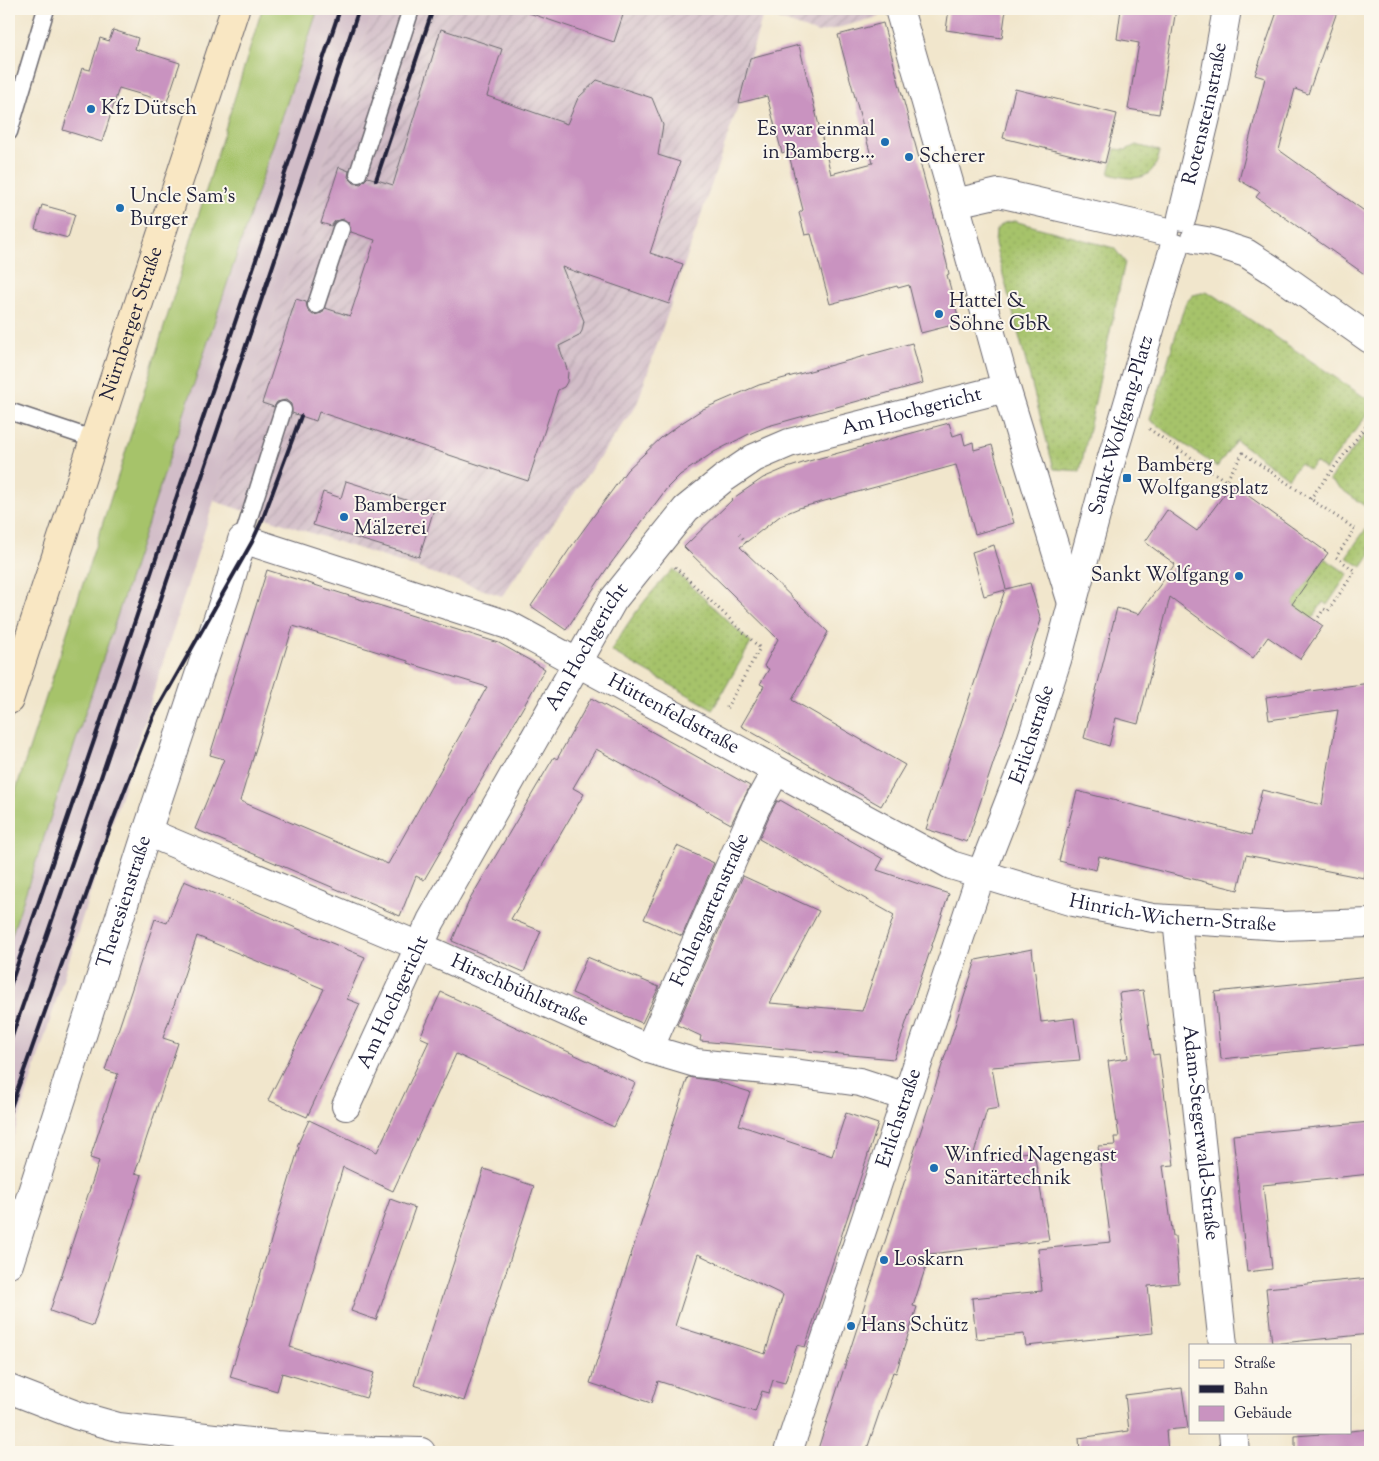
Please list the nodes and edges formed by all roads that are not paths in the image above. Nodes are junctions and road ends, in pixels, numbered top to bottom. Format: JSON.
{"nodes":[{"id":1,"x":46,"y":9,"type":"edge"},
{"id":2,"x":235,"y":9,"type":"edge"},
{"id":3,"x":411,"y":9,"type":"edge"},
{"id":4,"x":899,"y":9,"type":"edge"},
{"id":5,"x":1228,"y":9,"type":"edge"},
{"id":6,"x":9,"y":132,"type":"edge"},
{"id":7,"x":358,"y":174,"type":"dead end"},
{"id":8,"x":955,"y":202,"type":"junction"},
{"id":9,"x":341,"y":229,"type":"dead end"},
{"id":10,"x":1179,"y":234,"type":"junction"},
{"id":11,"x":316,"y":306,"type":"dead end"},
{"id":12,"x":1370,"y":339,"type":"edge"},
{"id":13,"x":1006,"y":388,"type":"junction"},
{"id":14,"x":283,"y":410,"type":"dead end"},
{"id":15,"x":9,"y":411,"type":"edge"},
{"id":16,"x":93,"y":438,"type":"junction"},
{"id":17,"x":242,"y":540,"type":"junction"},
{"id":18,"x":1072,"y":603,"type":"junction"},
{"id":19,"x":579,"y":663,"type":"junction"},
{"id":20,"x":9,"y":700,"type":"edge"},
{"id":21,"x":776,"y":771,"type":"junction"},
{"id":22,"x":147,"y":832,"type":"junction"},
{"id":23,"x":981,"y":874,"type":"junction"},
{"id":24,"x":1177,"y":920,"type":"junction"},
{"id":25,"x":1370,"y":923,"type":"edge"},
{"id":26,"x":419,"y":946,"type":"junction"},
{"id":27,"x":649,"y":1049,"type":"junction"},
{"id":28,"x":906,"y":1097,"type":"junction"},
{"id":29,"x":346,"y":1106,"type":"dead end"},
{"id":30,"x":9,"y":1264,"type":"edge"},
{"id":31,"x":1223,"y":1344,"type":"edge"},
{"id":32,"x":9,"y":1389,"type":"edge"},
{"id":33,"x":1233,"y":1434,"type":"edge"},
{"id":34,"x":421,"y":1452,"type":"edge"},
{"id":35,"x":788,"y":1452,"type":"edge"},
{"id":36,"x":1235,"y":1452,"type":"edge"}],
"edges":[{"from":1,"to":6,"type":"lane"},
{"from":2,"to":16,"type":"street","name":"Nürnberger Straße"},
{"from":3,"to":7,"type":"lane"},
{"from":4,"to":8,"type":"street"},
{"from":5,"to":10,"type":"street","name":"Rotensteinstraße"},
{"from":8,"to":10,"type":"street"},
{"from":8,"to":13,"type":"street"},
{"from":9,"to":11,"type":"lane"},
{"from":10,"to":12,"type":"street"},
{"from":10,"to":18,"type":"street","name":"Sankt-Wolfgang-Platz"},
{"from":13,"to":18,"type":"street"},
{"from":13,"to":19,"type":"street","name":"Am Hochgericht"},
{"from":14,"to":17,"type":"lane"},
{"from":15,"to":16,"type":"lane"},
{"from":16,"to":20,"type":"street","name":"Nürnberger Straße"},
{"from":17,"to":19,"type":"street","name":"Hüttenfeldstraße"},
{"from":17,"to":22,"type":"street","name":"Theresienstraße"},
{"from":18,"to":23,"type":"street","name":"Erlichstraße"},
{"from":19,"to":21,"type":"street","name":"Hüttenfeldstraße"},
{"from":19,"to":26,"type":"street","name":"Am Hochgericht"},
{"from":21,"to":23,"type":"street","name":"Hüttenfeldstraße"},
{"from":21,"to":27,"type":"street","name":"Fohlengartenstraße"},
{"from":22,"to":26,"type":"street","name":"Hirschbühlstraße"},
{"from":22,"to":30,"type":"street","name":"Theresienstraße"},
{"from":23,"to":24,"type":"street","name":"Hinrich-Wichern-Straße"},
{"from":23,"to":28,"type":"street","name":"Erlichstraße"},
{"from":24,"to":25,"type":"street","name":"Hinrich-Wichern-Straße"},
{"from":24,"to":31,"type":"street","name":"Adam-Stegerwald-Straße"},
{"from":26,"to":27,"type":"street","name":"Hirschbühlstraße"},
{"from":26,"to":29,"type":"street","name":"Am Hochgericht"},
{"from":27,"to":28,"type":"street","name":"Hirschbühlstraße"},
{"from":28,"to":35,"type":"street","name":"Erlichstraße"},
{"from":32,"to":34,"type":"street"},
{"from":33,"to":36,"type":"street"}]}
